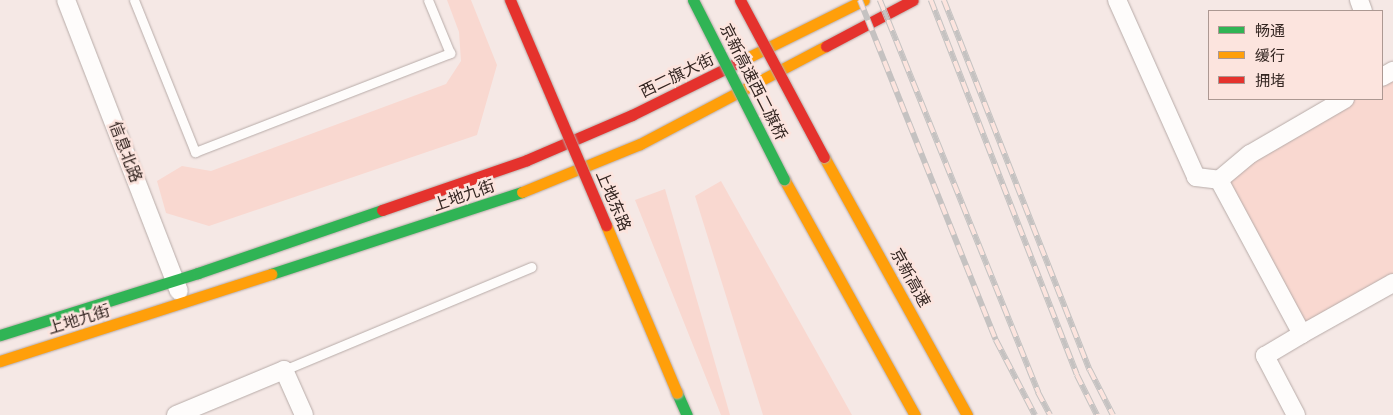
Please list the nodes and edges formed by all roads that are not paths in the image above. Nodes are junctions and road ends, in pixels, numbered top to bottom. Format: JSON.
{"nodes":[{"id":1,"x":66,"y":0,"type":"edge"},
{"id":2,"x":134,"y":0,"type":"edge"},
{"id":3,"x":428,"y":0,"type":"edge"},
{"id":4,"x":510,"y":0,"type":"edge"},
{"id":5,"x":693,"y":0,"type":"edge"},
{"id":6,"x":740,"y":0,"type":"edge"},
{"id":7,"x":864,"y":0,"type":"edge"},
{"id":8,"x":913,"y":0,"type":"edge"},
{"id":9,"x":1117,"y":0,"type":"edge"},
{"id":10,"x":1343,"y":100,"type":"edge"},
{"id":11,"x":824,"y":157,"type":"joint"},
{"id":12,"x":528,"y":160,"type":"joint"},
{"id":13,"x":1219,"y":180,"type":"junction"},
{"id":14,"x":531,"y":267,"type":"dead end"},
{"id":15,"x":175,"y":281,"type":"junction"},
{"id":16,"x":1393,"y":283,"type":"edge"},
{"id":17,"x":184,"y":304,"type":"junction"},
{"id":18,"x":1302,"y":334,"type":"junction"},
{"id":19,"x":0,"y":335,"type":"edge"},
{"id":20,"x":0,"y":361,"type":"edge"},
{"id":21,"x":284,"y":370,"type":"junction"},
{"id":22,"x":176,"y":415,"type":"edge"},
{"id":23,"x":304,"y":415,"type":"edge"},
{"id":24,"x":687,"y":415,"type":"edge"},
{"id":25,"x":915,"y":415,"type":"edge"},
{"id":26,"x":967,"y":415,"type":"edge"},
{"id":27,"x":1296,"y":415,"type":"edge"}],
"edges":[{"from":1,"to":15,"type":"street","name":"信息北路"},
{"from":2,"to":3,"type":"lane"},
{"from":4,"to":24,"type":"main road","name":"上地东路","bridge":true},
{"from":5,"to":25,"type":"main road","name":"京新高速西二旗桥","bridge":true},
{"from":6,"to":11,"type":"main road","name":"京新高速西二旗桥","bridge":true},
{"from":7,"to":12,"type":"main road","name":"西二旗大街"},
{"from":8,"to":17,"type":"main road","name":"上地九街"},
{"from":9,"to":13,"type":"street"},
{"from":10,"to":13,"type":"street"},
{"from":11,"to":26,"type":"main road","name":"京新高速"},
{"from":12,"to":15,"type":"main road","name":"上地九街"},
{"from":13,"to":18,"type":"street"},
{"from":14,"to":21,"type":"lane"},
{"from":15,"to":17,"type":"street","name":"信息北路"},
{"from":15,"to":19,"type":"main road","name":"上地九街"},
{"from":16,"to":18,"type":"street"},
{"from":17,"to":20,"type":"main road","name":"上地九街"},
{"from":18,"to":27,"type":"street"},
{"from":21,"to":22,"type":"street"},
{"from":21,"to":23,"type":"street"}]}
